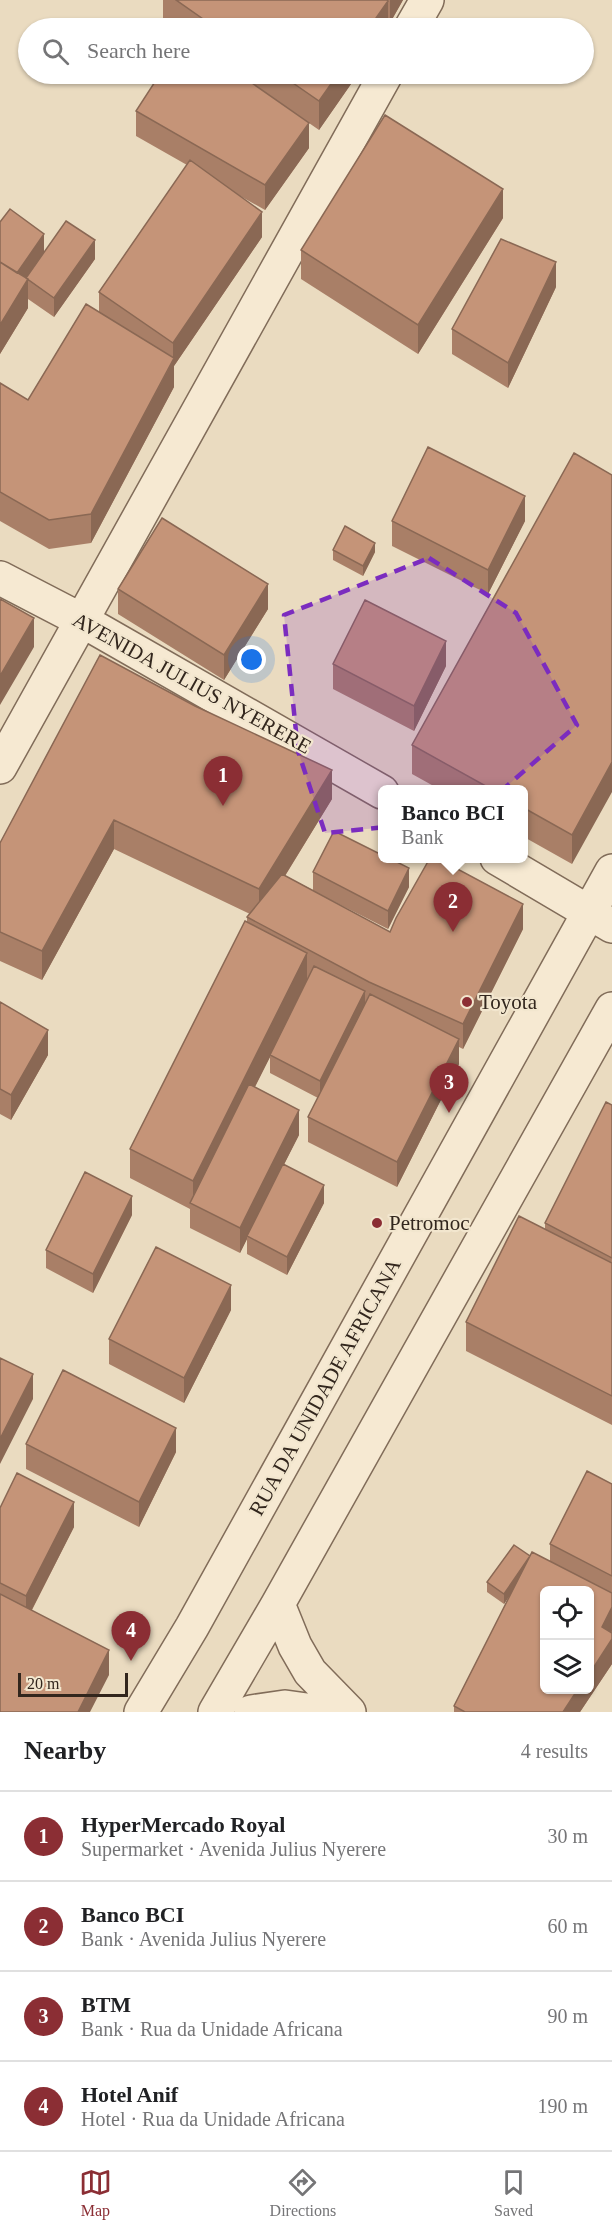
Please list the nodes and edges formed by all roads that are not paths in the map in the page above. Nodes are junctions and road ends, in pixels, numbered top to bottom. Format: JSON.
{"nodes":[{"id":1,"x":427,"y":0,"type":"edge"},
{"id":2,"x":417,"y":18,"type":"edge"},
{"id":3,"x":380,"y":84,"type":"edge"},
{"id":4,"x":0,"y":578,"type":"edge"},
{"id":5,"x":83,"y":621,"type":"junction"},
{"id":6,"x":0,"y":767,"type":"edge"},
{"id":7,"x":378,"y":790,"type":"edge"},
{"id":8,"x":505,"y":863,"type":"edge"},
{"id":9,"x":612,"y":871,"type":"edge"},
{"id":10,"x":600,"y":919,"type":"edge"},
{"id":11,"x":612,"y":1009,"type":"edge"},
{"id":12,"x":278,"y":1604,"type":"junction"},
{"id":13,"x":141,"y":1712,"type":"edge"},
{"id":14,"x":215,"y":1712,"type":"edge"},
{"id":15,"x":251,"y":1712,"type":"edge"},
{"id":16,"x":321,"y":1712,"type":"edge"},
{"id":17,"x":349,"y":1712,"type":"edge"}],
"edges":[{"from":1,"to":2,"type":"street"},
{"from":3,"to":5,"type":"street"},
{"from":4,"to":5,"type":"street","name":"AVENIDA JULIUS NYERERE"},
{"from":5,"to":6,"type":"street"},
{"from":5,"to":7,"type":"street","name":"AVENIDA JULIUS NYERERE"},
{"from":8,"to":10,"type":"street"},
{"from":9,"to":10,"type":"street","name":"RUA DA UNIDADE AFRICANA"},
{"from":10,"to":13,"type":"street","name":"RUA DA UNIDADE AFRICANA"},
{"from":11,"to":12,"type":"street"},
{"from":12,"to":14,"type":"street"},
{"from":12,"to":17,"type":"street"},
{"from":15,"to":16,"type":"street"}]}
